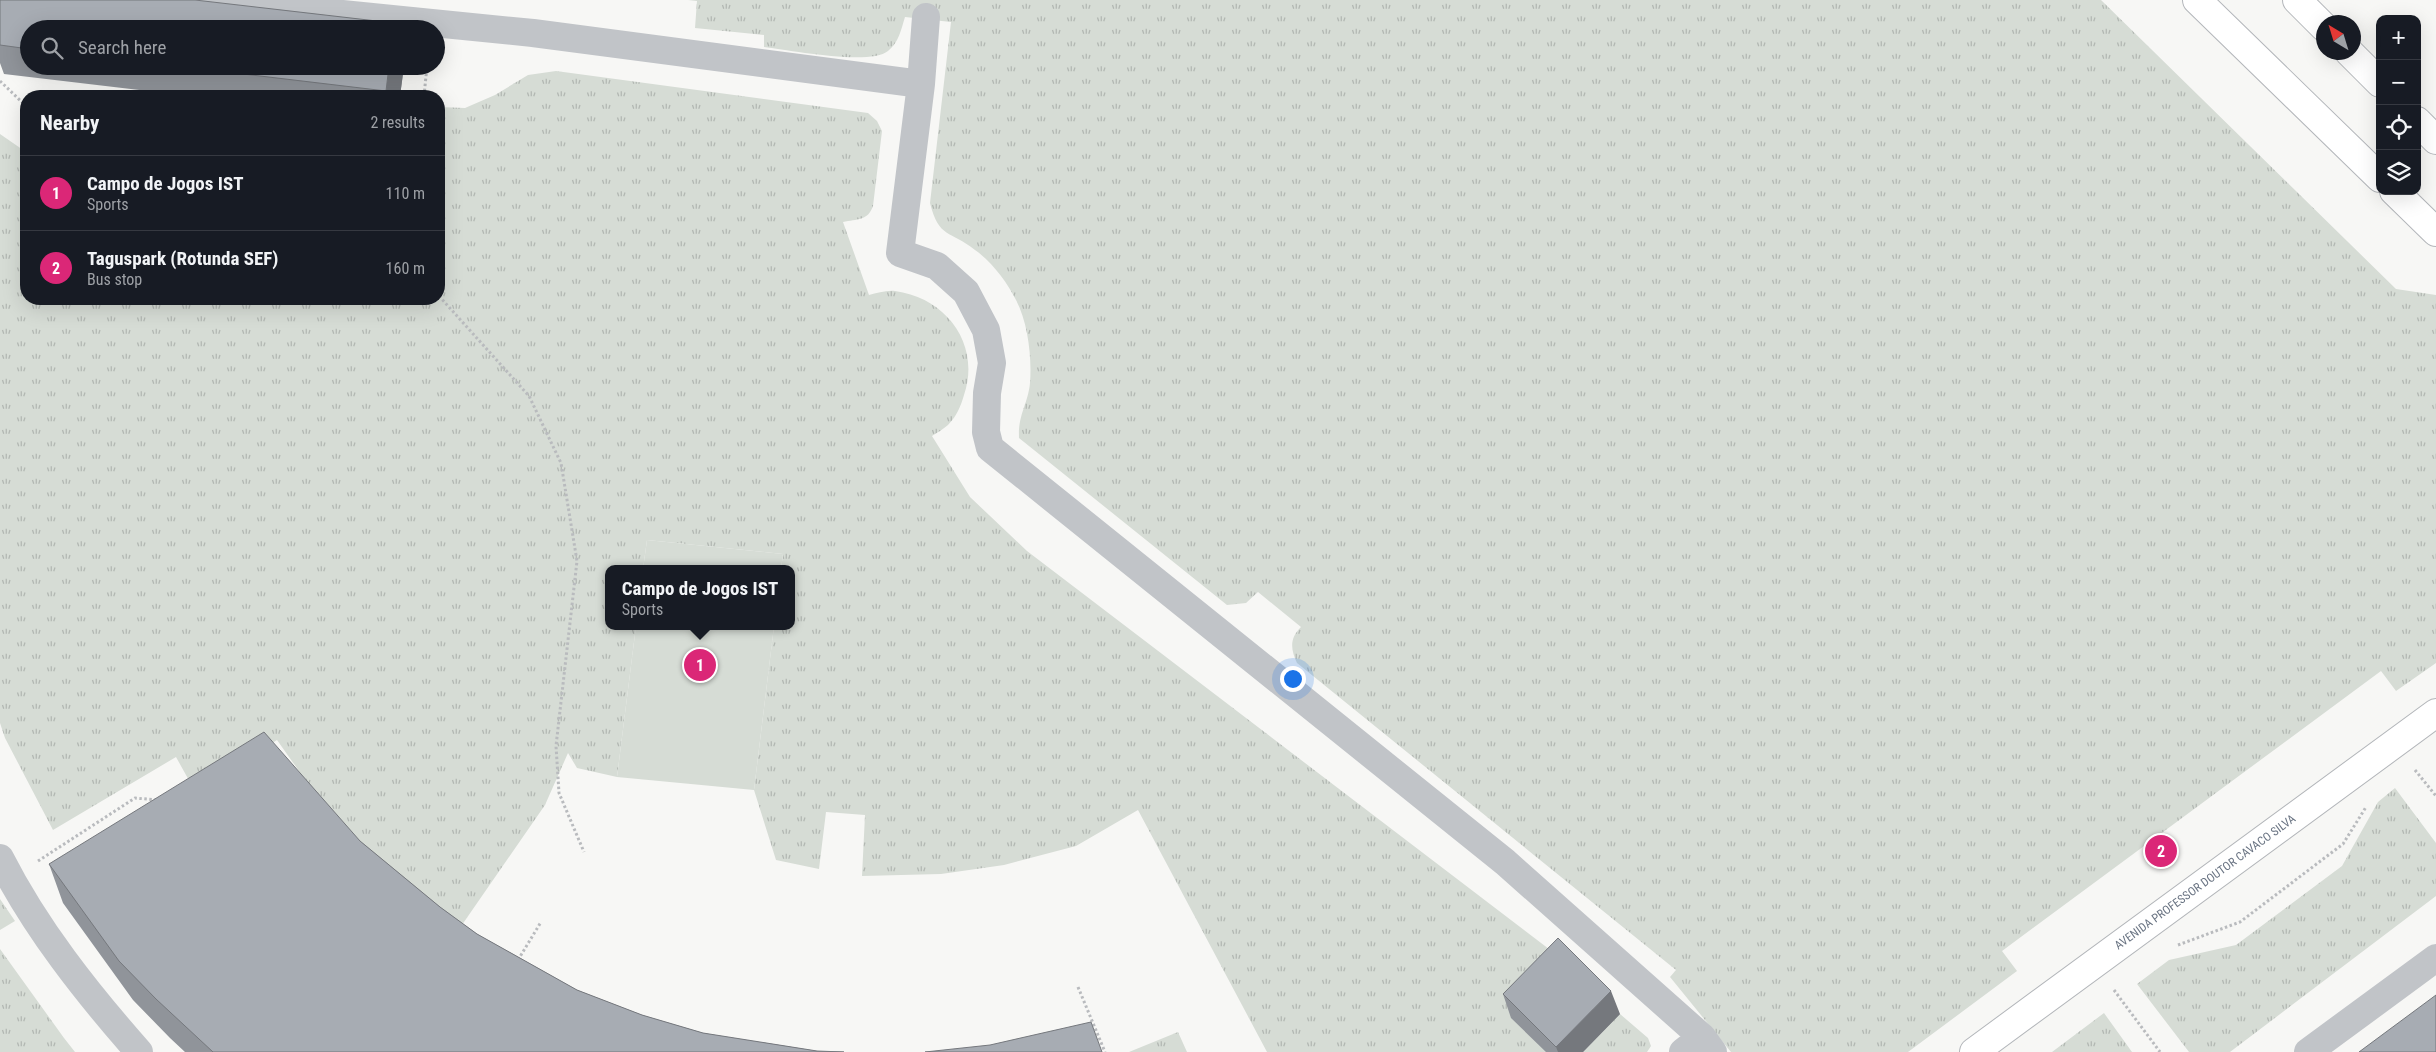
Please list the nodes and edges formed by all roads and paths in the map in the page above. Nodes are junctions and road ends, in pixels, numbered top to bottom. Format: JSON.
{"nodes":[{"id":1,"x":203,"y":0,"type":"edge"},
{"id":2,"x":2197,"y":0,"type":"edge"},
{"id":3,"x":2297,"y":0,"type":"edge"},
{"id":4,"x":926,"y":17,"type":"dead end"},
{"id":5,"x":2316,"y":19,"type":"edge"},
{"id":6,"x":403,"y":20,"type":"edge"},
{"id":7,"x":445,"y":24,"type":"edge"},
{"id":8,"x":2357,"y":60,"type":"edge"},
{"id":9,"x":426,"y":75,"type":"edge"},
{"id":10,"x":2376,"y":79,"type":"edge"},
{"id":11,"x":0,"y":81,"type":"edge"},
{"id":12,"x":922,"y":84,"type":"junction"},
{"id":13,"x":425,"y":90,"type":"edge"},
{"id":14,"x":20,"y":100,"type":"edge"},
{"id":15,"x":2421,"y":125,"type":"edge"},
{"id":16,"x":2436,"y":140,"type":"edge"},
{"id":17,"x":2376,"y":174,"type":"edge"},
{"id":18,"x":2398,"y":195,"type":"edge"},
{"id":19,"x":2436,"y":232,"type":"edge"},
{"id":20,"x":445,"y":303,"type":"edge"},
{"id":21,"x":2436,"y":713,"type":"edge"},
{"id":22,"x":2395,"y":743,"type":"junction"},
{"id":23,"x":2414,"y":770,"type":"junction"},
{"id":24,"x":2406,"y":774,"type":"dead end"},
{"id":25,"x":2436,"y":796,"type":"edge"},
{"id":26,"x":162,"y":801,"type":"edge"},
{"id":27,"x":2370,"y":802,"type":"dead end"},
{"id":28,"x":584,"y":852,"type":"dead end"},
{"id":29,"x":5,"y":868,"type":"edge"},
{"id":30,"x":541,"y":922,"type":"dead end"},
{"id":31,"x":2175,"y":946,"type":"dead end"},
{"id":32,"x":2436,"y":958,"type":"edge"},
{"id":33,"x":515,"y":966,"type":"edge"},
{"id":34,"x":2109,"y":984,"type":"dead end"},
{"id":35,"x":1078,"y":987,"type":"dead end"},
{"id":36,"x":1699,"y":1047,"type":"edge"},
{"id":37,"x":139,"y":1052,"type":"edge"},
{"id":38,"x":1104,"y":1052,"type":"edge"},
{"id":39,"x":1974,"y":1052,"type":"edge"},
{"id":40,"x":2160,"y":1052,"type":"edge"},
{"id":41,"x":2308,"y":1052,"type":"edge"}],
"edges":[{"from":1,"to":6,"type":"street"},
{"from":2,"to":17,"type":"main road"},
{"from":3,"to":5,"type":"main road"},
{"from":4,"to":12,"type":"street"},
{"from":7,"to":12,"type":"street"},
{"from":8,"to":10,"type":"main road"},
{"from":9,"to":13,"type":"path"},
{"from":11,"to":14,"type":"path"},
{"from":12,"to":36,"type":"street"},
{"from":15,"to":16,"type":"main road"},
{"from":18,"to":19,"type":"main road"},
{"from":20,"to":28,"type":"path"},
{"from":21,"to":22,"type":"main road","name":"AVENIDA PROFESSOR DOUTOR CAVACO SILVA"},
{"from":22,"to":23,"type":"path"},
{"from":22,"to":39,"type":"main road","name":"AVENIDA PROFESSOR DOUTOR CAVACO SILVA"},
{"from":23,"to":24,"type":"path"},
{"from":23,"to":25,"type":"path"},
{"from":26,"to":29,"type":"path"},
{"from":27,"to":31,"type":"path"},
{"from":29,"to":37,"type":"street"},
{"from":30,"to":33,"type":"path"},
{"from":32,"to":41,"type":"street"},
{"from":34,"to":40,"type":"path"},
{"from":35,"to":38,"type":"path"}]}
